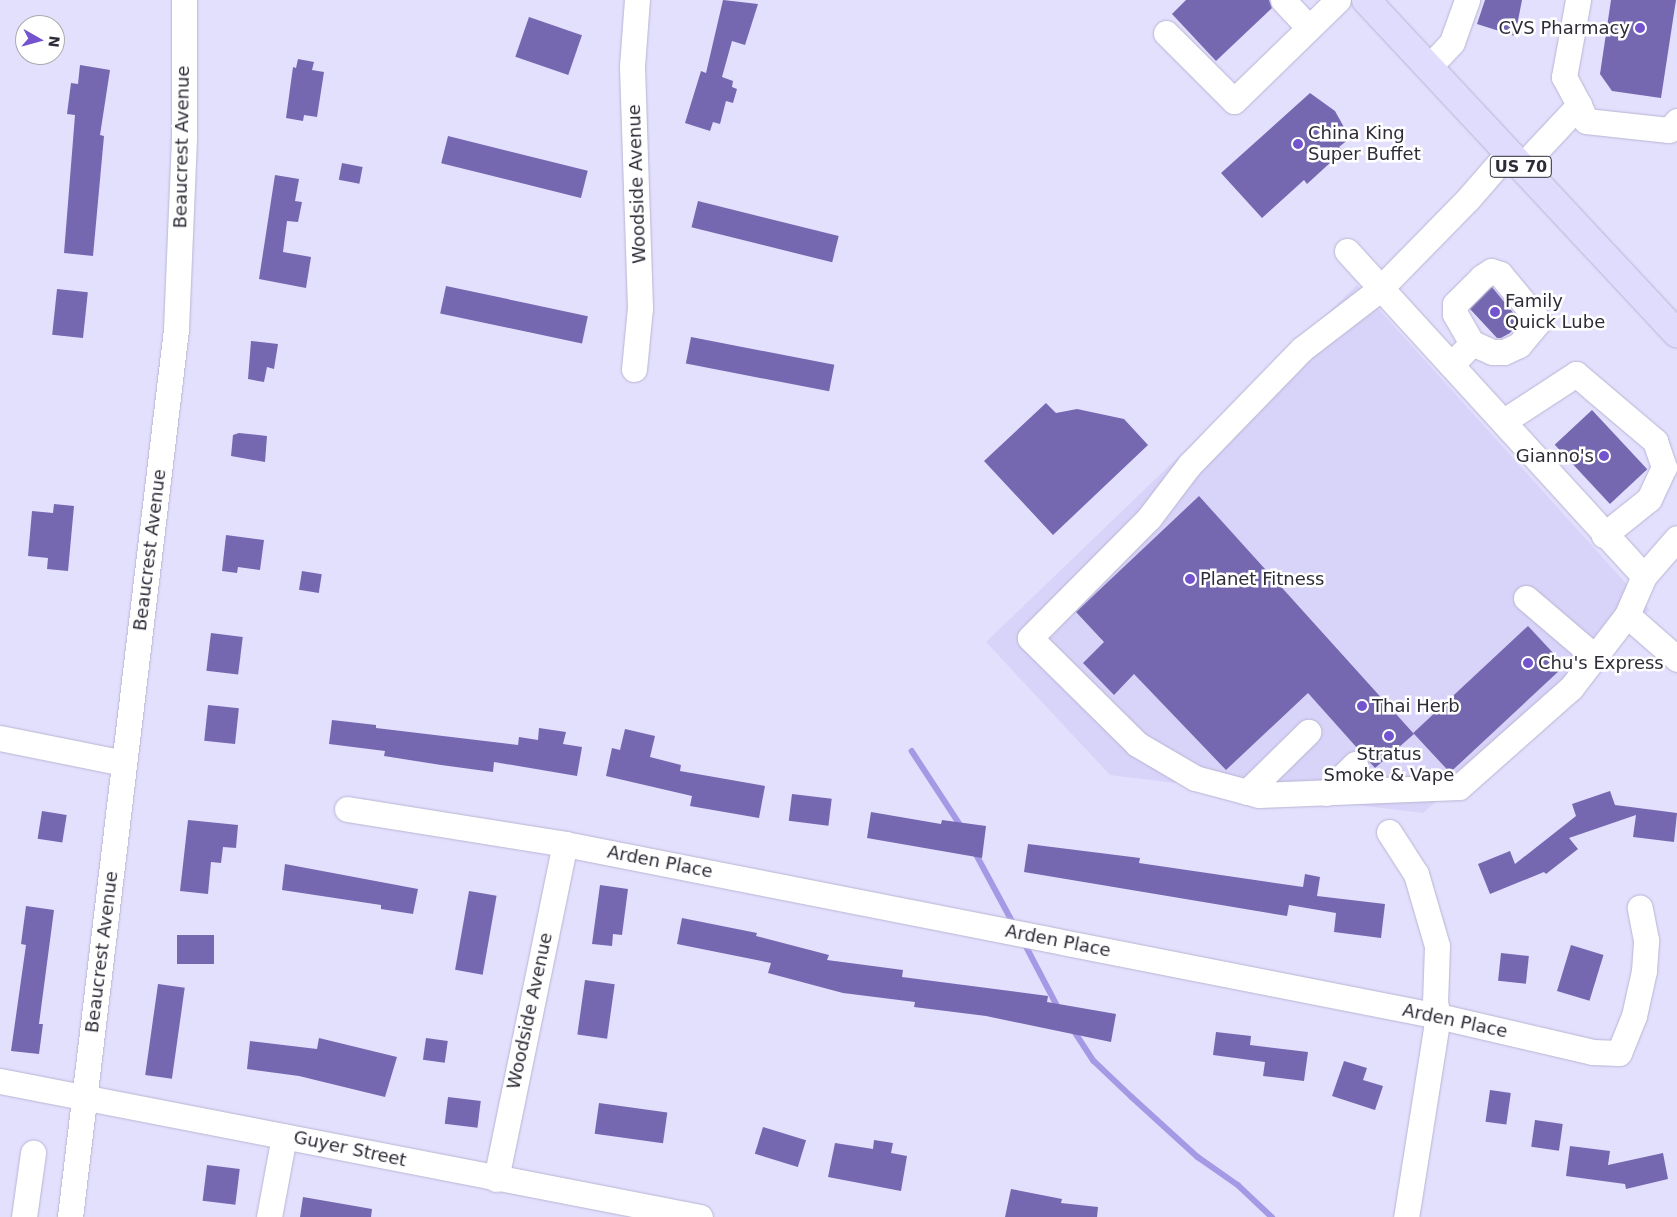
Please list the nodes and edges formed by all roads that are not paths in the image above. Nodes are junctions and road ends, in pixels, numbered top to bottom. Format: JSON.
{"nodes":[{"id":1,"x":184,"y":0,"type":"edge"},
{"id":2,"x":638,"y":0,"type":"edge"},
{"id":3,"x":1283,"y":0,"type":"edge"},
{"id":4,"x":1338,"y":0,"type":"edge"},
{"id":5,"x":1366,"y":0,"type":"edge"},
{"id":6,"x":1467,"y":0,"type":"edge"},
{"id":7,"x":1578,"y":0,"type":"edge"},
{"id":8,"x":1308,"y":28,"type":"junction"},
{"id":9,"x":1166,"y":33,"type":"dead end"},
{"id":10,"x":1428,"y":68,"type":"junction"},
{"id":11,"x":1579,"y":105,"type":"junction"},
{"id":12,"x":1677,"y":120,"type":"edge"},
{"id":13,"x":1515,"y":160,"type":"junction"},
{"id":14,"x":1347,"y":251,"type":"dead end"},
{"id":15,"x":1380,"y":289,"type":"junction"},
{"id":16,"x":1677,"y":333,"type":"edge"},
{"id":17,"x":1472,"y":343,"type":"dead end"},
{"id":18,"x":1451,"y":365,"type":"junction"},
{"id":19,"x":634,"y":369,"type":"dead end"},
{"id":20,"x":1504,"y":421,"type":"junction"},
{"id":21,"x":1604,"y":535,"type":"junction"},
{"id":22,"x":1677,"y":538,"type":"edge"},
{"id":23,"x":1644,"y":576,"type":"junction"},
{"id":24,"x":1526,"y":598,"type":"dead end"},
{"id":25,"x":1628,"y":615,"type":"junction"},
{"id":26,"x":1675,"y":653,"type":"edge"},
{"id":27,"x":1594,"y":656,"type":"junction"},
{"id":28,"x":1308,"y":732,"type":"dead end"},
{"id":29,"x":0,"y":738,"type":"edge"},
{"id":30,"x":124,"y":763,"type":"junction"},
{"id":31,"x":1355,"y":764,"type":"dead end"},
{"id":32,"x":1247,"y":792,"type":"junction"},
{"id":33,"x":1326,"y":792,"type":"junction"},
{"id":34,"x":347,"y":809,"type":"dead end"},
{"id":35,"x":1389,"y":832,"type":"dead end"},
{"id":36,"x":565,"y":844,"type":"junction"},
{"id":37,"x":1640,"y":908,"type":"dead end"},
{"id":38,"x":1438,"y":1016,"type":"junction"},
{"id":39,"x":0,"y":1081,"type":"edge"},
{"id":40,"x":84,"y":1098,"type":"junction"},
{"id":41,"x":284,"y":1136,"type":"junction"},
{"id":42,"x":33,"y":1153,"type":"dead end"},
{"id":43,"x":496,"y":1179,"type":"junction"},
{"id":44,"x":24,"y":1217,"type":"edge"},
{"id":45,"x":70,"y":1217,"type":"edge"},
{"id":46,"x":269,"y":1217,"type":"edge"},
{"id":47,"x":700,"y":1217,"type":"edge"},
{"id":48,"x":1406,"y":1217,"type":"edge"}],
"edges":[{"from":1,"to":30,"type":"street","name":"Beaucrest Avenue"},
{"from":2,"to":19,"type":"street","name":"Woodside Avenue"},
{"from":3,"to":8,"type":"street"},
{"from":4,"to":8,"type":"street"},
{"from":5,"to":10,"type":"main road","number":"US 70"},
{"from":6,"to":10,"type":"street"},
{"from":7,"to":11,"type":"street"},
{"from":8,"to":9,"type":"street"},
{"from":10,"to":13,"type":"main road","number":"US 70"},
{"from":11,"to":12,"type":"street"},
{"from":11,"to":13,"type":"street"},
{"from":13,"to":15,"type":"street"},
{"from":13,"to":16,"type":"main road","number":"US 70"},
{"from":14,"to":15,"type":"street"},
{"from":15,"to":18,"type":"street"},
{"from":15,"to":32,"type":"street"},
{"from":17,"to":18,"type":"street"},
{"from":18,"to":20,"type":"street"},
{"from":20,"to":21,"type":"street"},
{"from":20,"to":21,"type":"street"},
{"from":21,"to":23,"type":"street"},
{"from":22,"to":23,"type":"street"},
{"from":23,"to":25,"type":"street"},
{"from":24,"to":27,"type":"street"},
{"from":25,"to":26,"type":"street"},
{"from":25,"to":27,"type":"street"},
{"from":27,"to":33,"type":"street"},
{"from":28,"to":32,"type":"street"},
{"from":29,"to":30,"type":"street"},
{"from":30,"to":40,"type":"street","name":"Beaucrest Avenue"},
{"from":31,"to":33,"type":"street"},
{"from":32,"to":33,"type":"street"},
{"from":34,"to":36,"type":"street","name":"Arden Place"},
{"from":35,"to":38,"type":"street"},
{"from":36,"to":38,"type":"street","name":"Arden Place"},
{"from":36,"to":43,"type":"street","name":"Woodside Avenue"},
{"from":37,"to":38,"type":"street","name":"Arden Place"},
{"from":38,"to":48,"type":"street"},
{"from":39,"to":40,"type":"street","name":"Guyer Street"},
{"from":40,"to":41,"type":"street","name":"Guyer Street"},
{"from":40,"to":45,"type":"street","name":"Beaucrest Avenue"},
{"from":41,"to":43,"type":"street","name":"Guyer Street"},
{"from":41,"to":46,"type":"street"},
{"from":42,"to":44,"type":"street"},
{"from":43,"to":47,"type":"street","name":"Guyer Street"}]}
